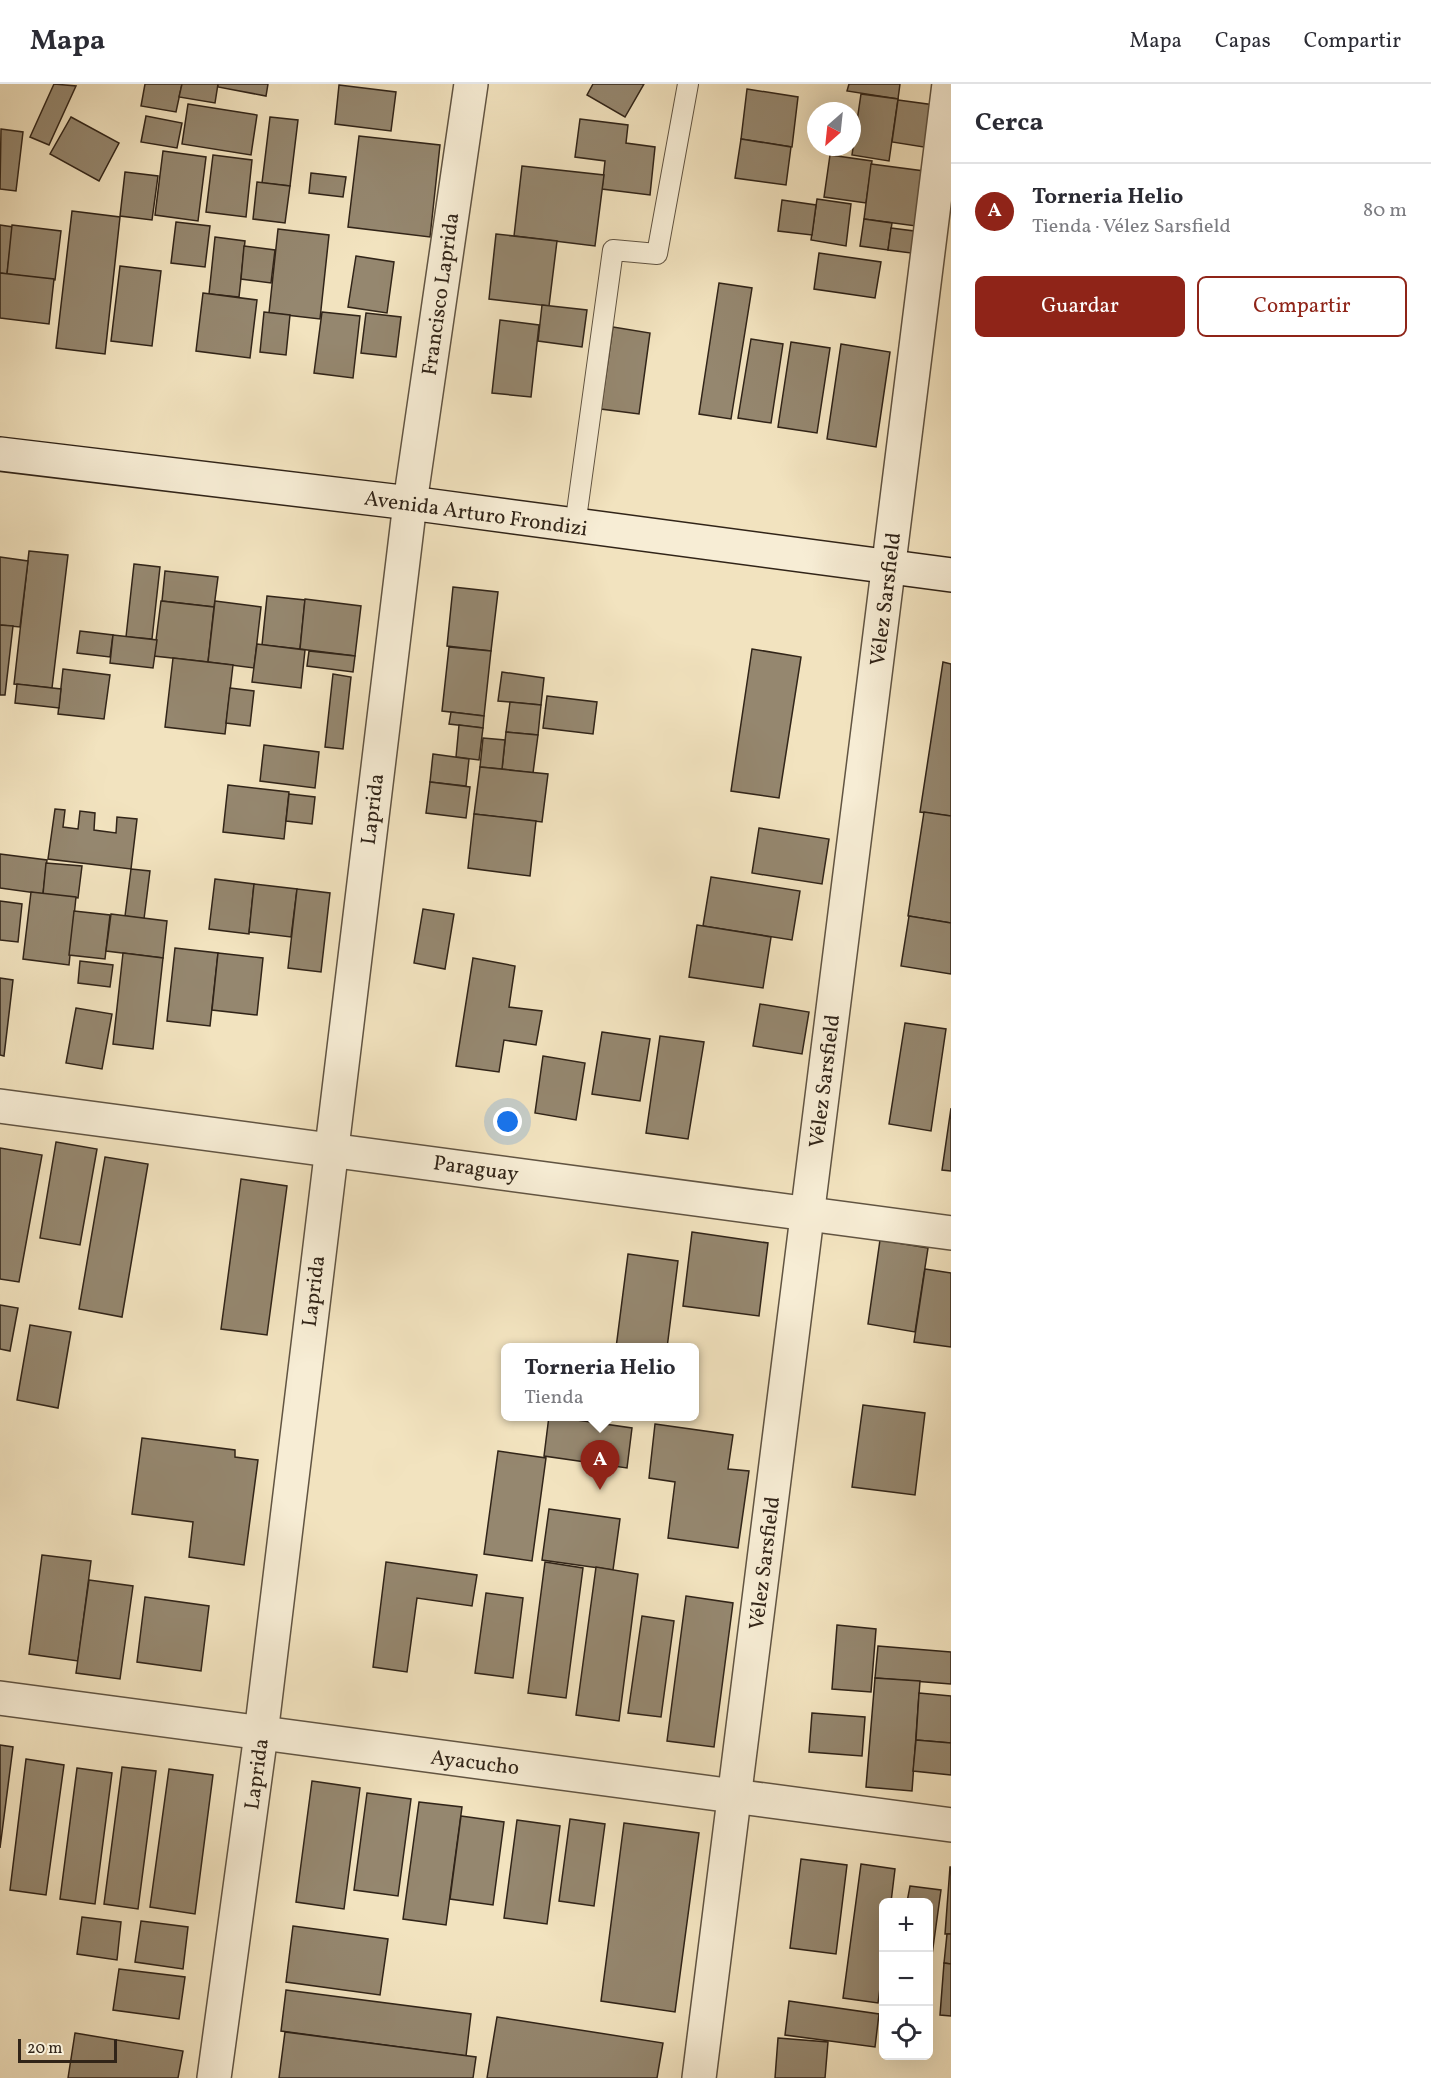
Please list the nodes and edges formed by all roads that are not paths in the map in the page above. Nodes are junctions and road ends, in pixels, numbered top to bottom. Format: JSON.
{"nodes":[{"id":1,"x":471,"y":84,"type":"edge"},
{"id":2,"x":688,"y":84,"type":"edge"},
{"id":3,"x":949,"y":84,"type":"edge"},
{"id":4,"x":0,"y":454,"type":"edge"},
{"id":5,"x":410,"y":503,"type":"junction"},
{"id":6,"x":575,"y":526,"type":"junction"},
{"id":7,"x":889,"y":568,"type":"junction"},
{"id":8,"x":951,"y":575,"type":"edge"},
{"id":9,"x":0,"y":1106,"type":"edge"},
{"id":10,"x":330,"y":1149,"type":"junction"},
{"id":11,"x":808,"y":1213,"type":"junction"},
{"id":12,"x":951,"y":1233,"type":"edge"},
{"id":13,"x":0,"y":1698,"type":"edge"},
{"id":14,"x":261,"y":1734,"type":"junction"},
{"id":15,"x":735,"y":1796,"type":"junction"},
{"id":16,"x":951,"y":1825,"type":"edge"},
{"id":17,"x":214,"y":2078,"type":"edge"},
{"id":18,"x":699,"y":2078,"type":"edge"}],
"edges":[{"from":1,"to":5,"type":"street","name":"Francisco Laprida"},
{"from":2,"to":6,"type":"lane"},
{"from":3,"to":7,"type":"street","name":"Vélez Sarsfield"},
{"from":4,"to":5,"type":"street","name":"Avenida Arturo Frondizi"},
{"from":5,"to":6,"type":"street","name":"Avenida Arturo Frondizi"},
{"from":5,"to":10,"type":"street","name":"Laprida"},
{"from":6,"to":7,"type":"street","name":"Avenida Arturo Frondizi"},
{"from":7,"to":8,"type":"street","name":"Avenida Arturo Frondizi"},
{"from":7,"to":11,"type":"street","name":"Vélez Sarsfield"},
{"from":9,"to":10,"type":"street","name":"Paraguay"},
{"from":10,"to":11,"type":"street","name":"Paraguay"},
{"from":10,"to":14,"type":"street","name":"Laprida"},
{"from":11,"to":12,"type":"street","name":"Paraguay"},
{"from":11,"to":15,"type":"street","name":"Vélez Sarsfield"},
{"from":13,"to":14,"type":"street","name":"Ayacucho"},
{"from":14,"to":15,"type":"street","name":"Ayacucho"},
{"from":14,"to":17,"type":"street","name":"Laprida"},
{"from":15,"to":16,"type":"street","name":"Ayacucho"},
{"from":15,"to":18,"type":"street","name":"Vélez Sarsfield"}]}
